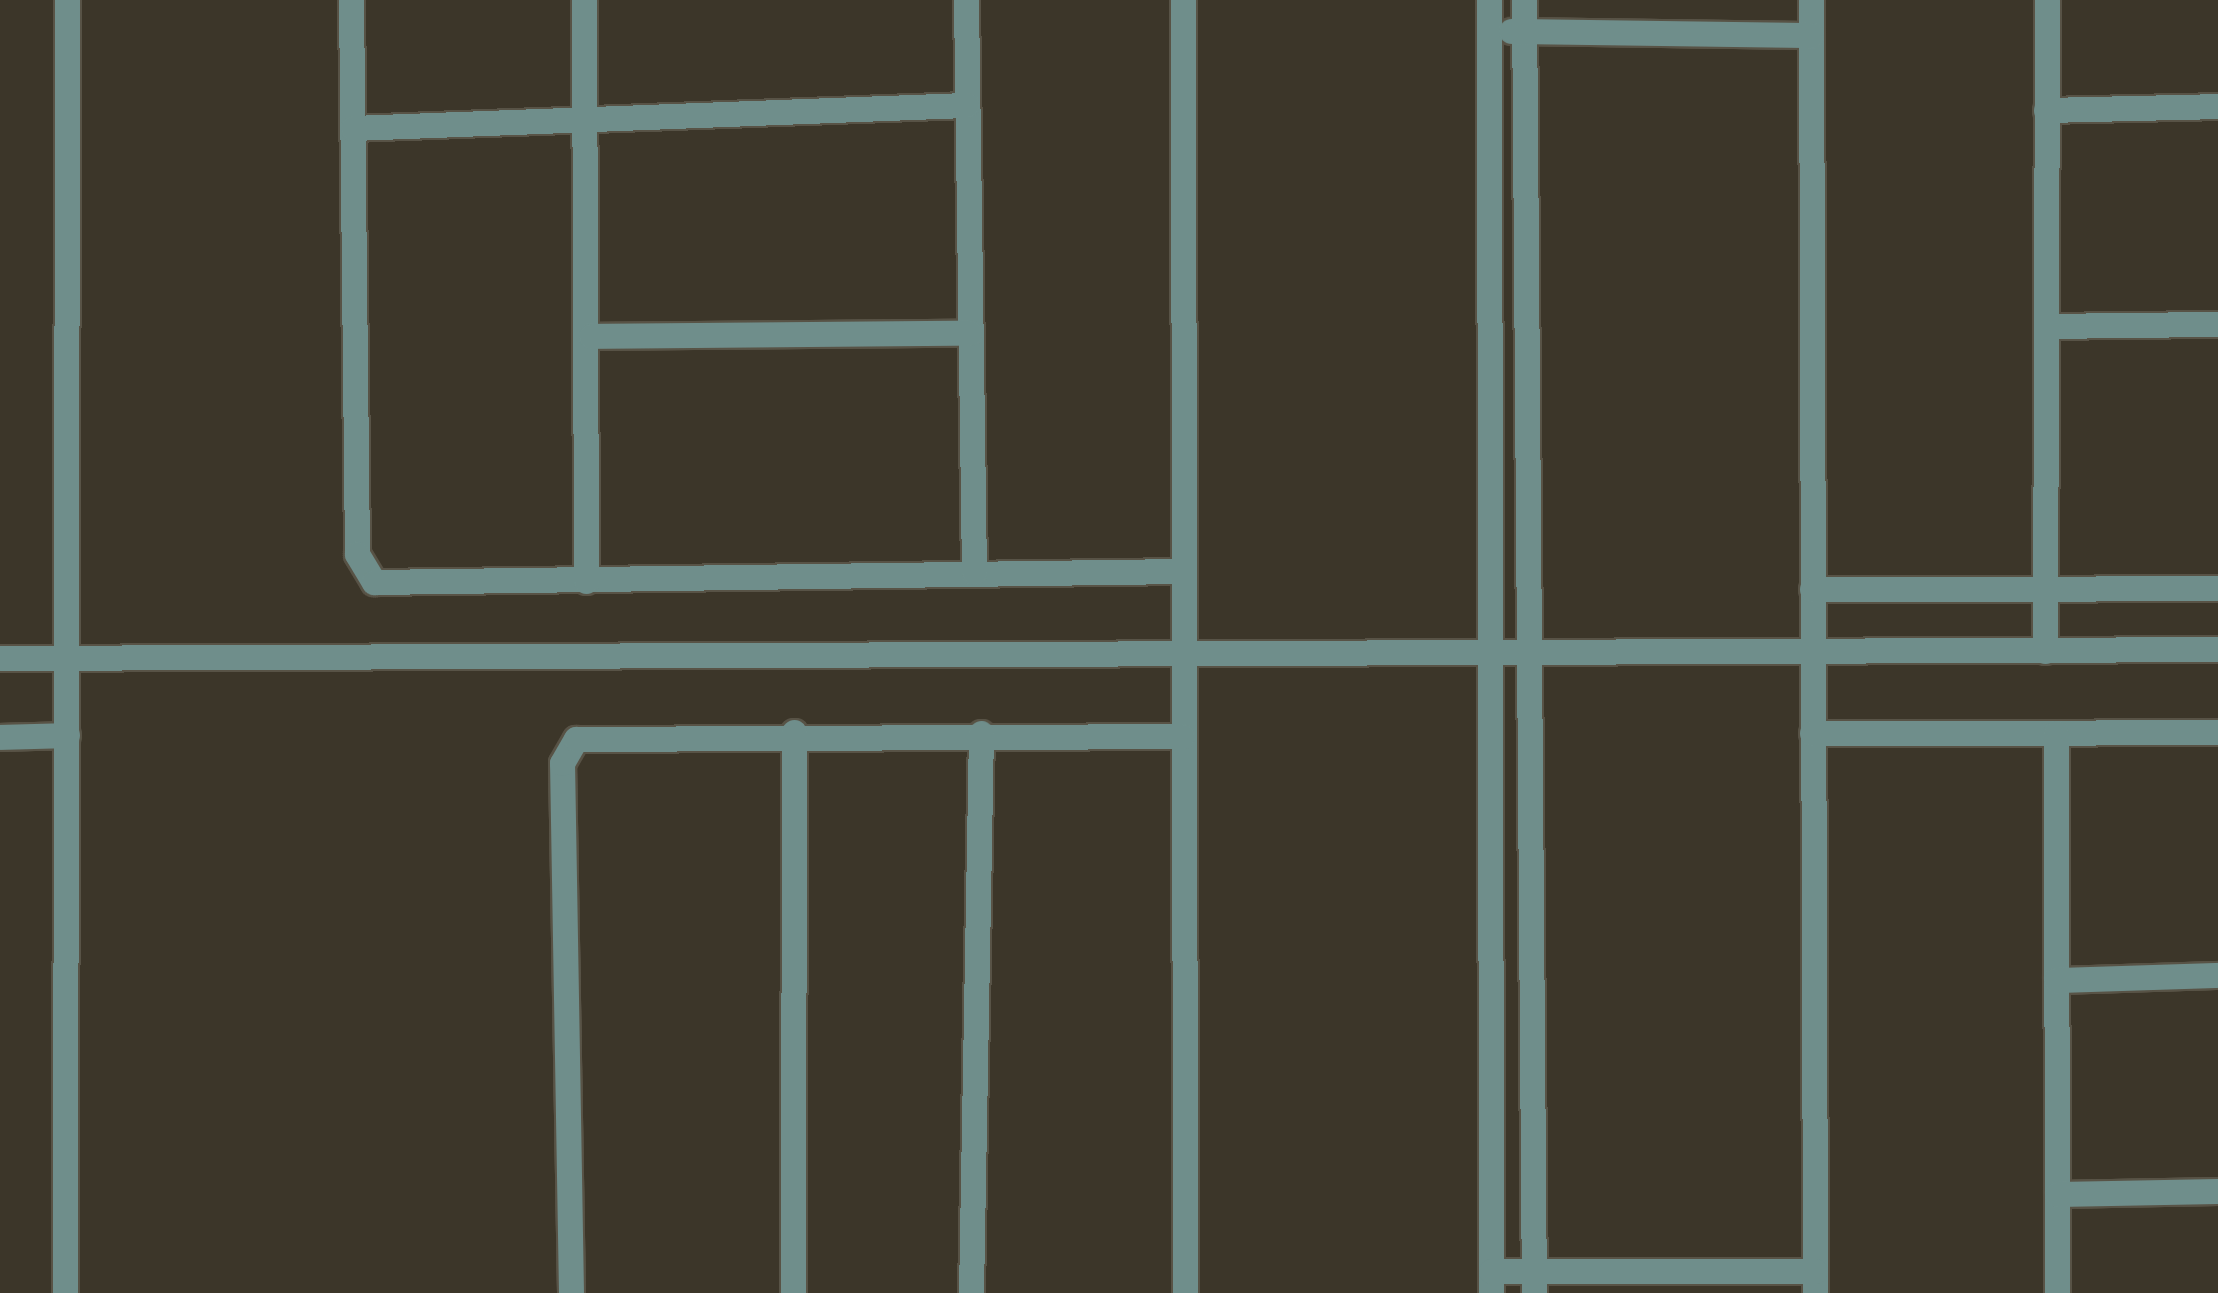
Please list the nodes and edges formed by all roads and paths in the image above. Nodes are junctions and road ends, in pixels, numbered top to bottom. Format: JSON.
{"nodes":[{"id":1,"x":67,"y":0,"type":"edge"},
{"id":2,"x":351,"y":0,"type":"edge"},
{"id":3,"x":584,"y":0,"type":"edge"},
{"id":4,"x":966,"y":0,"type":"edge"},
{"id":5,"x":1183,"y":0,"type":"edge"},
{"id":6,"x":1489,"y":0,"type":"edge"},
{"id":7,"x":1524,"y":0,"type":"edge"},
{"id":8,"x":1811,"y":0,"type":"edge"},
{"id":9,"x":2047,"y":0,"type":"edge"},
{"id":10,"x":1489,"y":30,"type":"junction"},
{"id":11,"x":1524,"y":31,"type":"junction"},
{"id":12,"x":1811,"y":35,"type":"junction"},
{"id":13,"x":967,"y":106,"type":"junction"},
{"id":14,"x":2218,"y":106,"type":"edge"},
{"id":15,"x":2046,"y":110,"type":"junction"},
{"id":16,"x":585,"y":115,"type":"junction"},
{"id":17,"x":353,"y":128,"type":"junction"},
{"id":18,"x":2218,"y":324,"type":"edge"},
{"id":19,"x":2046,"y":326,"type":"junction"},
{"id":20,"x":970,"y":332,"type":"junction"},
{"id":21,"x":591,"y":336,"type":"junction"},
{"id":22,"x":1184,"y":571,"type":"junction"},
{"id":23,"x":974,"y":572,"type":"junction"},
{"id":24,"x":586,"y":581,"type":"junction"},
{"id":25,"x":2042,"y":584,"type":"junction"},
{"id":26,"x":2218,"y":588,"type":"edge"},
{"id":27,"x":1812,"y":589,"type":"junction"},
{"id":28,"x":2218,"y":649,"type":"edge"},
{"id":29,"x":2044,"y":650,"type":"junction"},
{"id":30,"x":1811,"y":653,"type":"junction"},
{"id":31,"x":1182,"y":655,"type":"junction"},
{"id":32,"x":66,"y":656,"type":"junction"},
{"id":33,"x":1490,"y":656,"type":"junction"},
{"id":34,"x":1529,"y":656,"type":"junction"},
{"id":35,"x":0,"y":658,"type":"edge"},
{"id":36,"x":794,"y":732,"type":"junction"},
{"id":37,"x":980,"y":732,"type":"junction"},
{"id":38,"x":2056,"y":732,"type":"junction"},
{"id":39,"x":2218,"y":732,"type":"edge"},
{"id":40,"x":1812,"y":733,"type":"junction"},
{"id":41,"x":66,"y":735,"type":"junction"},
{"id":42,"x":1182,"y":736,"type":"junction"},
{"id":43,"x":0,"y":737,"type":"edge"},
{"id":44,"x":2218,"y":975,"type":"edge"},
{"id":45,"x":2056,"y":980,"type":"junction"},
{"id":46,"x":2218,"y":1191,"type":"edge"},
{"id":47,"x":2057,"y":1194,"type":"junction"},
{"id":48,"x":1491,"y":1282,"type":"edge"},
{"id":49,"x":1534,"y":1282,"type":"edge"},
{"id":50,"x":1815,"y":1282,"type":"edge"},
{"id":51,"x":66,"y":1293,"type":"edge"},
{"id":52,"x":571,"y":1293,"type":"edge"},
{"id":53,"x":793,"y":1293,"type":"edge"},
{"id":54,"x":970,"y":1293,"type":"edge"},
{"id":55,"x":1186,"y":1293,"type":"edge"},
{"id":56,"x":2057,"y":1293,"type":"edge"}],
"edges":[{"from":1,"to":32,"type":"street"},
{"from":2,"to":17,"type":"street"},
{"from":3,"to":16,"type":"street"},
{"from":4,"to":13,"type":"street"},
{"from":5,"to":22,"type":"street"},
{"from":6,"to":10,"type":"street"},
{"from":7,"to":11,"type":"street"},
{"from":8,"to":12,"type":"street"},
{"from":9,"to":15,"type":"street"},
{"from":10,"to":11,"type":"street"},
{"from":10,"to":33,"type":"street"},
{"from":11,"to":12,"type":"street"},
{"from":11,"to":34,"type":"street"},
{"from":12,"to":27,"type":"street"},
{"from":13,"to":16,"type":"street"},
{"from":13,"to":20,"type":"street"},
{"from":14,"to":15,"type":"street"},
{"from":15,"to":19,"type":"street"},
{"from":16,"to":17,"type":"street"},
{"from":16,"to":21,"type":"street"},
{"from":17,"to":24,"type":"street"},
{"from":18,"to":19,"type":"street"},
{"from":19,"to":25,"type":"street"},
{"from":20,"to":21,"type":"street"},
{"from":20,"to":23,"type":"street"},
{"from":21,"to":24,"type":"street"},
{"from":22,"to":23,"type":"street"},
{"from":22,"to":31,"type":"street"},
{"from":23,"to":24,"type":"street"},
{"from":25,"to":26,"type":"street"},
{"from":25,"to":27,"type":"street"},
{"from":25,"to":29,"type":"street"},
{"from":27,"to":30,"type":"street"},
{"from":28,"to":29,"type":"street"},
{"from":29,"to":30,"type":"street"},
{"from":30,"to":34,"type":"street"},
{"from":30,"to":40,"type":"street"},
{"from":31,"to":32,"type":"street"},
{"from":31,"to":33,"type":"street"},
{"from":31,"to":42,"type":"street"},
{"from":32,"to":35,"type":"street"},
{"from":32,"to":41,"type":"street"},
{"from":33,"to":34,"type":"street"},
{"from":33,"to":48,"type":"street"},
{"from":34,"to":49,"type":"street"},
{"from":36,"to":37,"type":"street"},
{"from":36,"to":52,"type":"street"},
{"from":36,"to":53,"type":"street"},
{"from":37,"to":42,"type":"street"},
{"from":37,"to":54,"type":"street"},
{"from":38,"to":39,"type":"street"},
{"from":38,"to":40,"type":"street"},
{"from":38,"to":45,"type":"street"},
{"from":40,"to":50,"type":"street"},
{"from":41,"to":43,"type":"street"},
{"from":41,"to":51,"type":"street"},
{"from":42,"to":55,"type":"street"},
{"from":44,"to":45,"type":"street"},
{"from":45,"to":47,"type":"street"},
{"from":46,"to":47,"type":"street"},
{"from":47,"to":56,"type":"street"},
{"from":48,"to":49,"type":"street"},
{"from":49,"to":50,"type":"street"}]}
